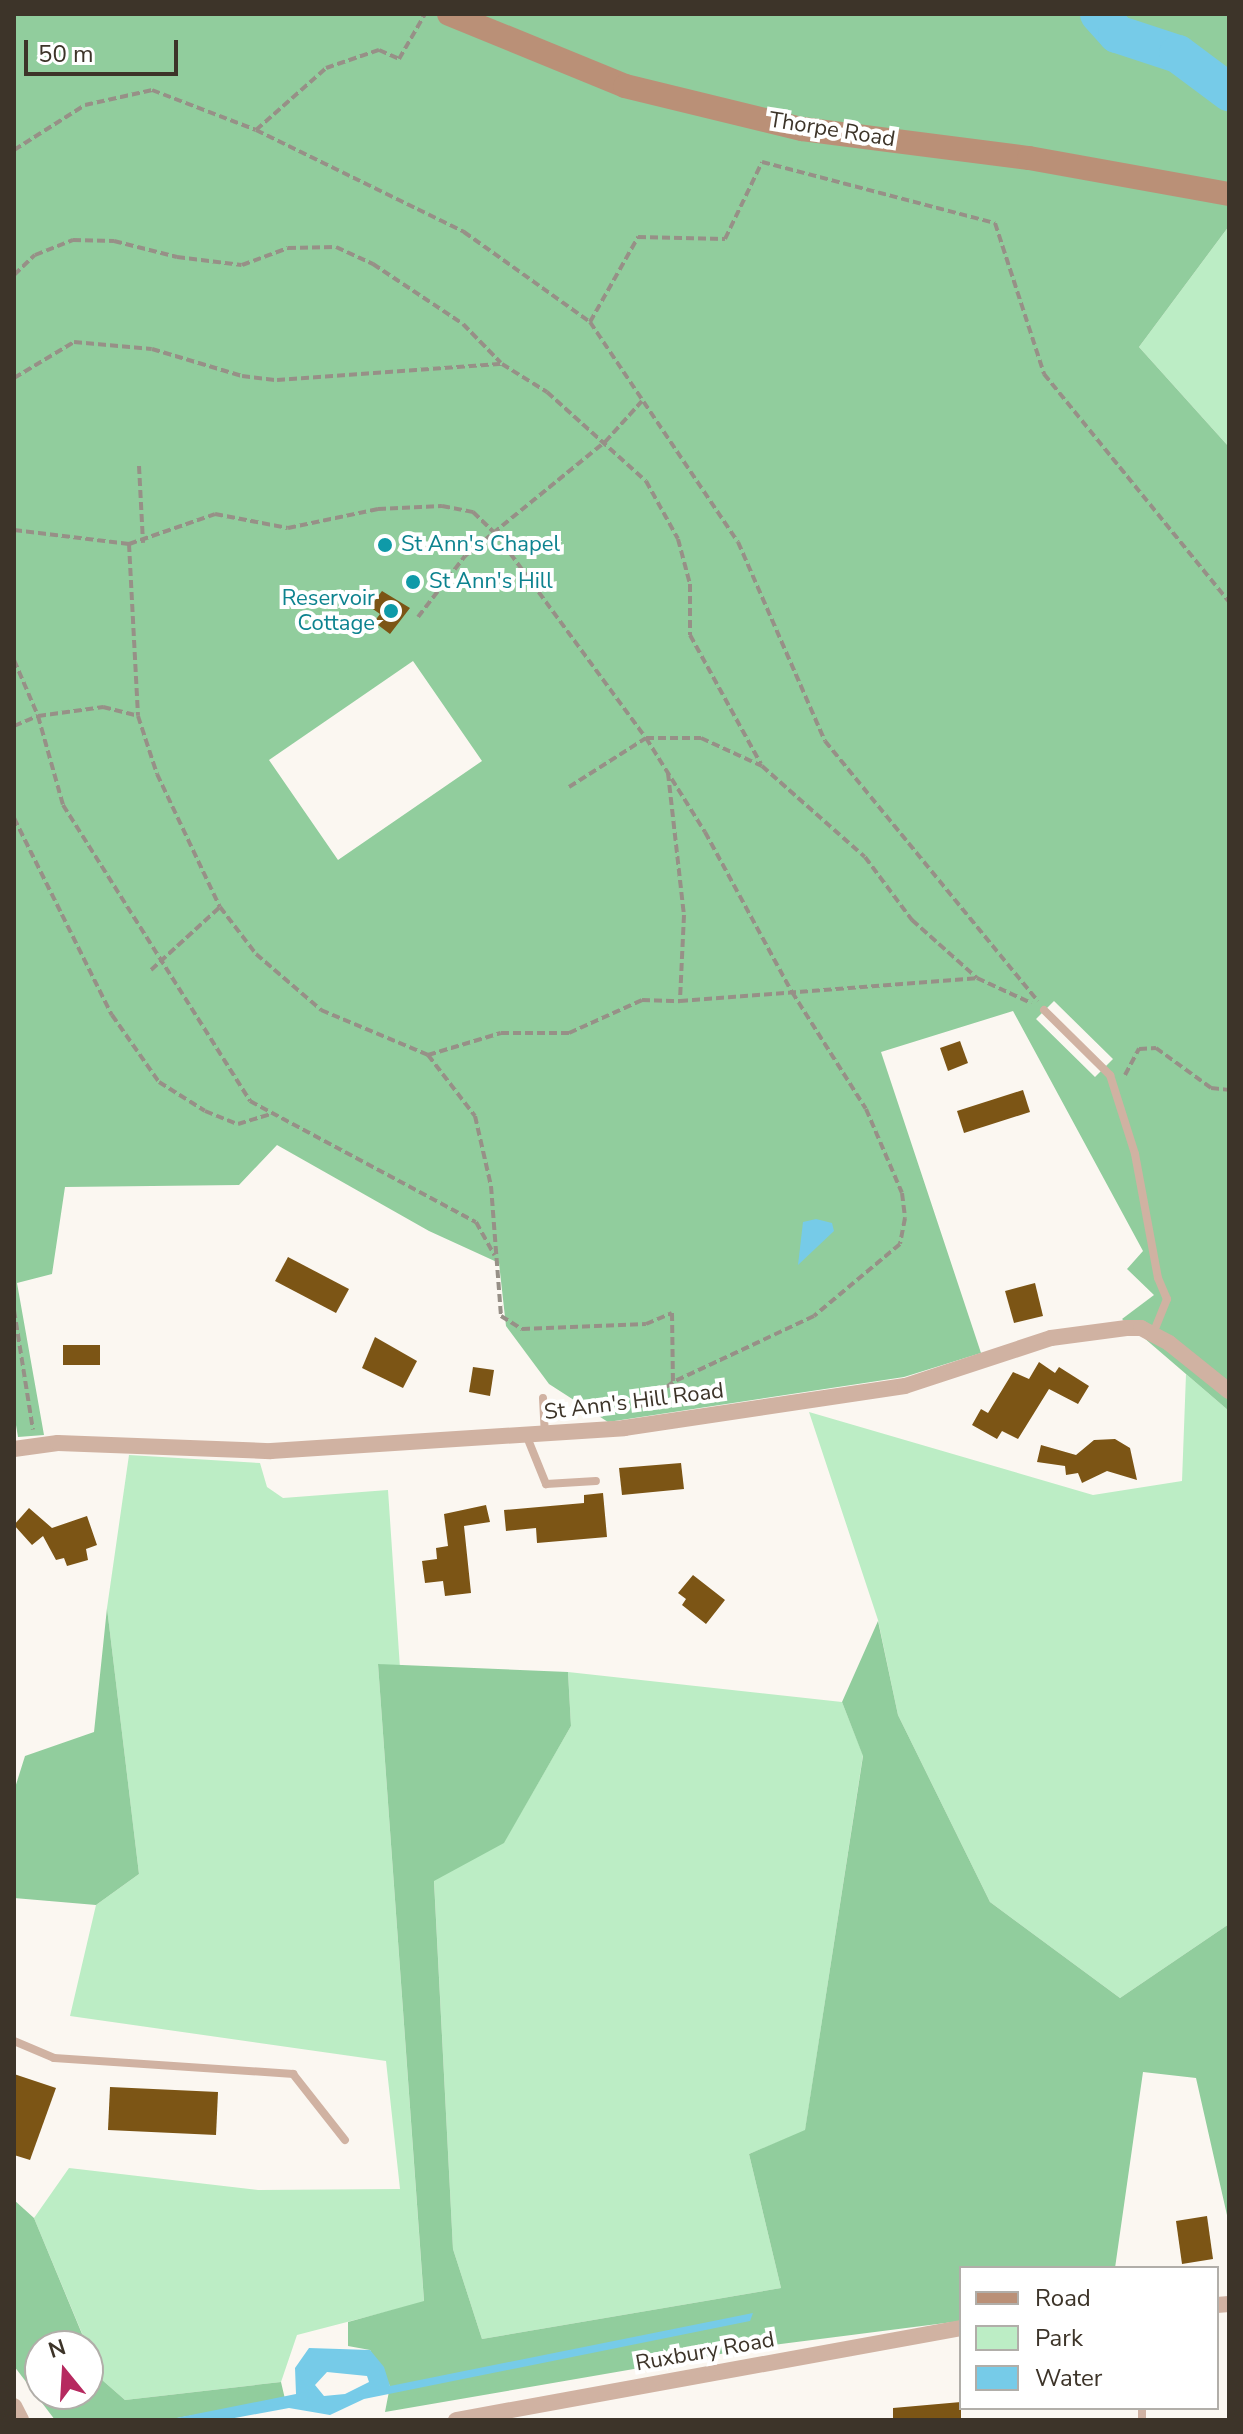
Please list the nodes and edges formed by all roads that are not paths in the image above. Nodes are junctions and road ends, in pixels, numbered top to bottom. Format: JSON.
{"nodes":[{"id":1,"x":449,"y":14,"type":"edge"},
{"id":2,"x":1229,"y":194,"type":"edge"},
{"id":3,"x":1044,"y":1010,"type":"road end"},
{"id":4,"x":1153,"y":1334,"type":"junction"},
{"id":5,"x":1229,"y":1391,"type":"edge"},
{"id":6,"x":543,"y":1398,"type":"dead end"},
{"id":7,"x":536,"y":1436,"type":"junction"},
{"id":8,"x":14,"y":1449,"type":"edge"},
{"id":9,"x":596,"y":1481,"type":"dead end"},
{"id":10,"x":14,"y":2041,"type":"edge"},
{"id":11,"x":345,"y":2140,"type":"dead end"},
{"id":12,"x":959,"y":2328,"type":"edge"},
{"id":13,"x":14,"y":2406,"type":"edge"},
{"id":14,"x":483,"y":2418,"type":"edge"},
{"id":15,"x":21,"y":2420,"type":"edge"},
{"id":16,"x":456,"y":2420,"type":"edge"}],
"edges":[{"from":1,"to":2,"type":"main road","name":"Thorpe Road"},
{"from":3,"to":4,"type":"lane"},
{"from":4,"to":5,"type":"street"},
{"from":4,"to":7,"type":"street","name":"St Ann's Hill Road"},
{"from":6,"to":7,"type":"lane"},
{"from":7,"to":8,"type":"street","name":"St Ann's Hill Road"},
{"from":7,"to":9,"type":"lane"},
{"from":10,"to":11,"type":"lane"},
{"from":12,"to":14,"type":"street","name":"Ruxbury Road"},
{"from":13,"to":15,"type":"street"},
{"from":14,"to":16,"type":"street","name":"Ruxbury Road"}]}
